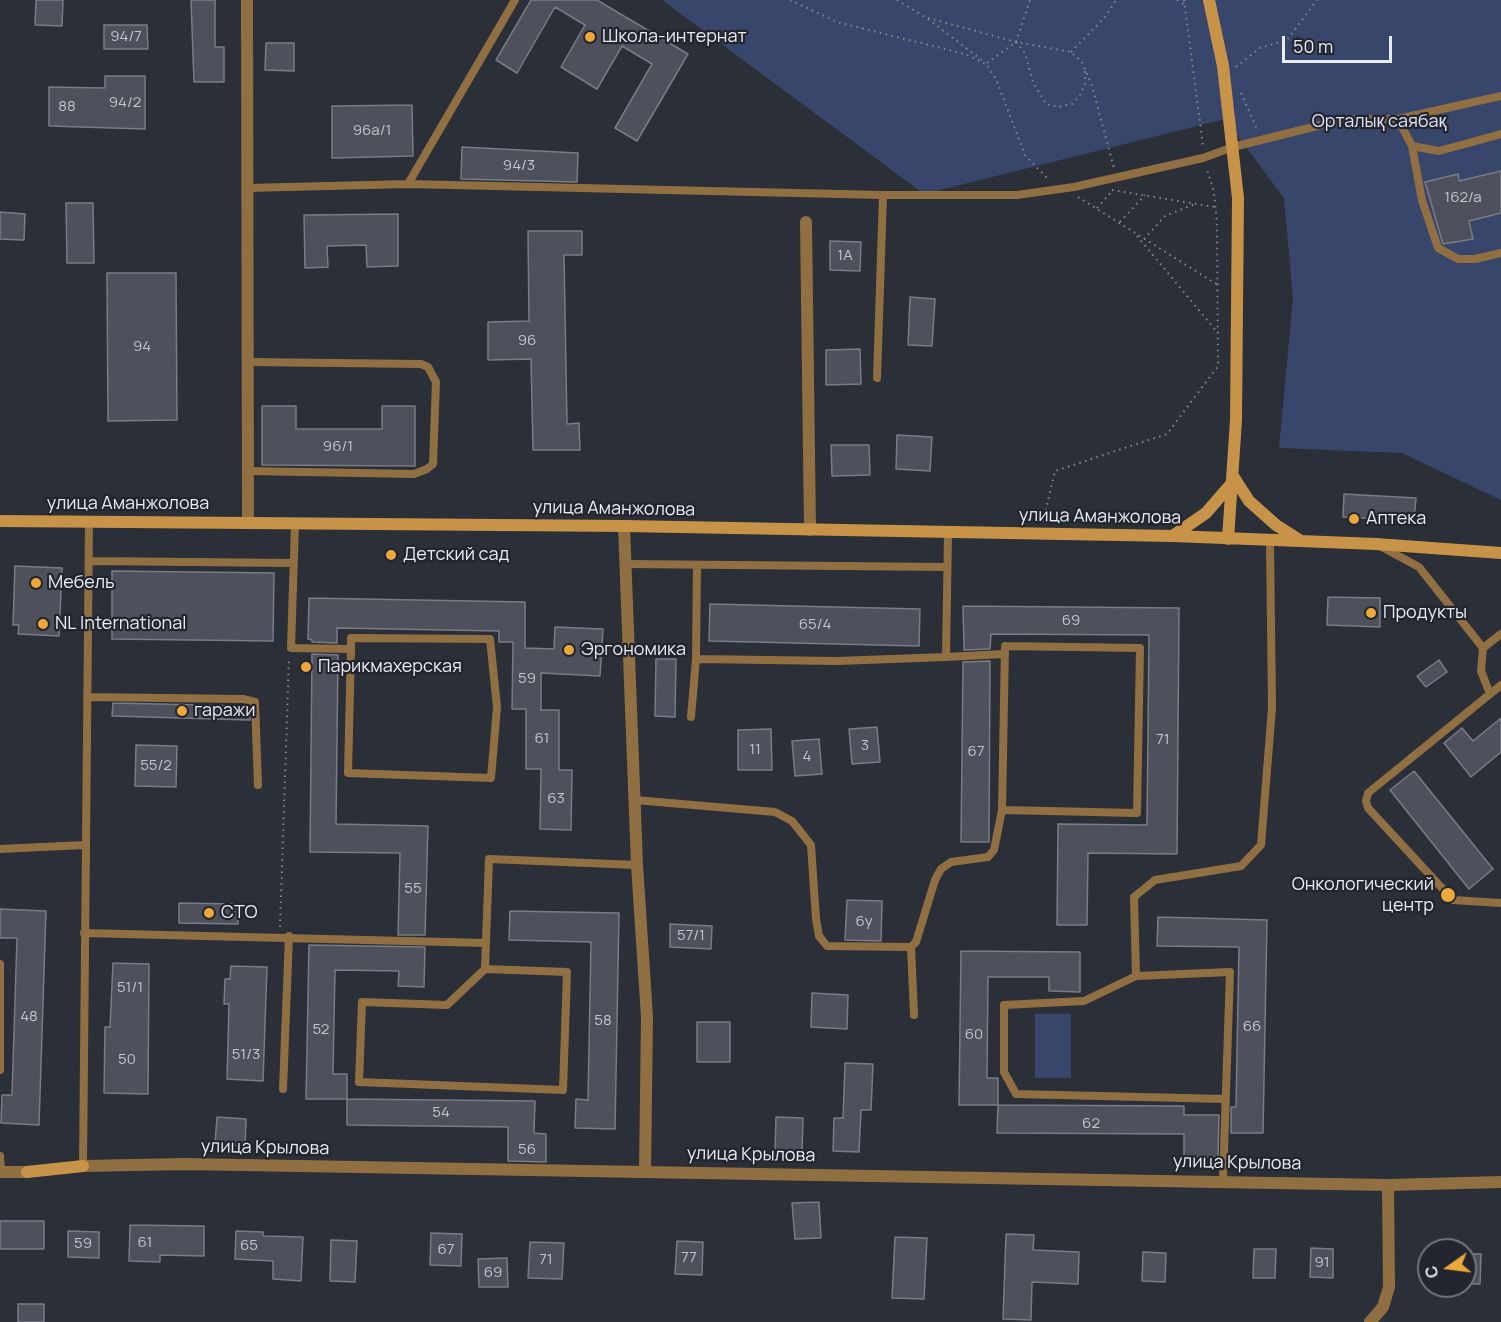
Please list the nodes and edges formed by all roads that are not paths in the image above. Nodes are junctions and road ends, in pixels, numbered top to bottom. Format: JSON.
{"nodes":[{"id":1,"x":247,"y":0,"type":"edge"},
{"id":2,"x":515,"y":0,"type":"edge"},
{"id":3,"x":1209,"y":0,"type":"edge"},
{"id":4,"x":1501,"y":96,"type":"edge"},
{"id":5,"x":1398,"y":119,"type":"junction"},
{"id":6,"x":1501,"y":134,"type":"edge"},
{"id":7,"x":1412,"y":146,"type":"junction"},
{"id":8,"x":1233,"y":147,"type":"junction"},
{"id":9,"x":408,"y":184,"type":"junction"},
{"id":10,"x":247,"y":188,"type":"junction"},
{"id":11,"x":883,"y":195,"type":"junction"},
{"id":12,"x":806,"y":222,"type":"dead end"},
{"id":13,"x":1501,"y":253,"type":"edge"},
{"id":14,"x":248,"y":362,"type":"junction"},
{"id":15,"x":877,"y":378,"type":"dead end"},
{"id":16,"x":248,"y":471,"type":"junction"},
{"id":17,"x":1232,"y":480,"type":"junction"},
{"id":18,"x":0,"y":521,"type":"edge"},
{"id":19,"x":89,"y":521,"type":"junction"},
{"id":20,"x":248,"y":523,"type":"junction"},
{"id":21,"x":295,"y":524,"type":"junction"},
{"id":22,"x":624,"y":526,"type":"junction"},
{"id":23,"x":810,"y":530,"type":"junction"},
{"id":24,"x":948,"y":532,"type":"junction"},
{"id":25,"x":1173,"y":536,"type":"junction"},
{"id":26,"x":1228,"y":539,"type":"junction"},
{"id":27,"x":1302,"y":541,"type":"junction"},
{"id":28,"x":1270,"y":542,"type":"junction"},
{"id":29,"x":1376,"y":544,"type":"junction"},
{"id":30,"x":1501,"y":553,"type":"edge"},
{"id":31,"x":89,"y":561,"type":"junction"},
{"id":32,"x":292,"y":563,"type":"junction"},
{"id":33,"x":626,"y":564,"type":"junction"},
{"id":34,"x":697,"y":565,"type":"junction"},
{"id":35,"x":947,"y":567,"type":"junction"},
{"id":36,"x":1501,"y":634,"type":"edge"},
{"id":37,"x":1483,"y":648,"type":"junction"},
{"id":38,"x":351,"y":649,"type":"junction"},
{"id":39,"x":1004,"y":654,"type":"junction"},
{"id":40,"x":946,"y":657,"type":"junction"},
{"id":41,"x":696,"y":659,"type":"junction"},
{"id":42,"x":1501,"y":686,"type":"edge"},
{"id":43,"x":1490,"y":694,"type":"junction"},
{"id":44,"x":87,"y":697,"type":"junction"},
{"id":45,"x":691,"y":717,"type":"dead end"},
{"id":46,"x":258,"y":785,"type":"dead end"},
{"id":47,"x":635,"y":800,"type":"junction"},
{"id":48,"x":1002,"y":810,"type":"junction"},
{"id":49,"x":85,"y":845,"type":"junction"},
{"id":50,"x":0,"y":849,"type":"edge"},
{"id":51,"x":637,"y":865,"type":"junction"},
{"id":52,"x":1501,"y":903,"type":"edge"},
{"id":53,"x":84,"y":933,"type":"junction"},
{"id":54,"x":289,"y":936,"type":"junction"},
{"id":55,"x":486,"y":943,"type":"junction"},
{"id":56,"x":911,"y":947,"type":"junction"},
{"id":57,"x":0,"y":964,"type":"edge"},
{"id":58,"x":485,"y":969,"type":"junction"},
{"id":59,"x":1136,"y":975,"type":"junction"},
{"id":60,"x":914,"y":1015,"type":"dead end"},
{"id":61,"x":0,"y":1070,"type":"edge"},
{"id":62,"x":283,"y":1089,"type":"dead end"},
{"id":63,"x":1225,"y":1099,"type":"junction"},
{"id":64,"x":0,"y":1156,"type":"edge"},
{"id":65,"x":83,"y":1166,"type":"junction"},
{"id":66,"x":0,"y":1172,"type":"edge"},
{"id":67,"x":27,"y":1172,"type":"joint"},
{"id":68,"x":645,"y":1172,"type":"junction"},
{"id":69,"x":1223,"y":1180,"type":"junction"},
{"id":70,"x":1501,"y":1182,"type":"edge"},
{"id":71,"x":1388,"y":1185,"type":"junction"},
{"id":72,"x":1370,"y":1322,"type":"edge"}],
"edges":[{"from":1,"to":10,"type":"street"},
{"from":2,"to":9,"type":"lane"},
{"from":3,"to":8,"type":"main road"},
{"from":4,"to":5,"type":"lane"},
{"from":5,"to":7,"type":"lane"},
{"from":5,"to":8,"type":"lane"},
{"from":6,"to":7,"type":"lane"},
{"from":7,"to":13,"type":"lane"},
{"from":8,"to":11,"type":"lane"},
{"from":8,"to":17,"type":"main road"},
{"from":9,"to":10,"type":"lane"},
{"from":9,"to":11,"type":"lane"},
{"from":10,"to":14,"type":"street"},
{"from":11,"to":15,"type":"lane"},
{"from":12,"to":23,"type":"street"},
{"from":14,"to":16,"type":"street"},
{"from":14,"to":16,"type":"lane"},
{"from":16,"to":20,"type":"street"},
{"from":17,"to":25,"type":"main road"},
{"from":17,"to":26,"type":"main road"},
{"from":17,"to":27,"type":"main road"},
{"from":18,"to":19,"type":"main road","name":"улица Аманжолова"},
{"from":19,"to":20,"type":"main road","name":"улица Аманжолова"},
{"from":19,"to":31,"type":"lane"},
{"from":20,"to":21,"type":"main road","name":"улица Аманжолова"},
{"from":21,"to":22,"type":"main road","name":"улица Аманжолова"},
{"from":21,"to":32,"type":"lane"},
{"from":22,"to":23,"type":"main road","name":"улица Аманжолова"},
{"from":22,"to":33,"type":"street"},
{"from":23,"to":24,"type":"main road","name":"улица Аманжолова"},
{"from":24,"to":25,"type":"main road","name":"улица Аманжолова"},
{"from":24,"to":35,"type":"lane"},
{"from":25,"to":26,"type":"main road","name":"улица Аманжолова"},
{"from":26,"to":28,"type":"main road","name":"улица Аманжолова"},
{"from":27,"to":28,"type":"main road"},
{"from":27,"to":29,"type":"main road"},
{"from":28,"to":59,"type":"lane"},
{"from":29,"to":30,"type":"main road"},
{"from":29,"to":37,"type":"lane"},
{"from":31,"to":32,"type":"lane"},
{"from":31,"to":44,"type":"lane"},
{"from":32,"to":38,"type":"lane"},
{"from":33,"to":34,"type":"lane"},
{"from":33,"to":47,"type":"street"},
{"from":34,"to":35,"type":"lane"},
{"from":34,"to":41,"type":"lane"},
{"from":35,"to":40,"type":"lane"},
{"from":36,"to":37,"type":"lane"},
{"from":37,"to":43,"type":"lane"},
{"from":38,"to":38,"type":"lane"},
{"from":39,"to":40,"type":"lane"},
{"from":39,"to":48,"type":"lane"},
{"from":39,"to":48,"type":"lane"},
{"from":40,"to":41,"type":"lane"},
{"from":41,"to":45,"type":"lane"},
{"from":42,"to":43,"type":"lane"},
{"from":43,"to":52,"type":"lane"},
{"from":44,"to":46,"type":"lane"},
{"from":44,"to":49,"type":"lane"},
{"from":47,"to":51,"type":"street"},
{"from":47,"to":56,"type":"lane"},
{"from":48,"to":56,"type":"lane"},
{"from":49,"to":50,"type":"lane"},
{"from":49,"to":53,"type":"lane"},
{"from":51,"to":55,"type":"lane"},
{"from":51,"to":68,"type":"street"},
{"from":53,"to":54,"type":"lane"},
{"from":53,"to":65,"type":"lane"},
{"from":54,"to":55,"type":"lane"},
{"from":54,"to":62,"type":"lane"},
{"from":55,"to":58,"type":"lane"},
{"from":56,"to":60,"type":"lane"},
{"from":57,"to":61,"type":"lane"},
{"from":58,"to":58,"type":"lane"},
{"from":59,"to":63,"type":"lane"},
{"from":59,"to":63,"type":"lane"},
{"from":63,"to":69,"type":"lane"},
{"from":64,"to":66,"type":"lane"},
{"from":65,"to":67,"type":"main road","name":"улица Крылова"},
{"from":65,"to":68,"type":"street","name":"улица Крылова"},
{"from":66,"to":67,"type":"street","name":"улица Крылова"},
{"from":68,"to":69,"type":"street","name":"улица Крылова"},
{"from":69,"to":71,"type":"street","name":"улица Крылова"},
{"from":70,"to":71,"type":"street","name":"улица Крылова"},
{"from":71,"to":72,"type":"street"}]}
